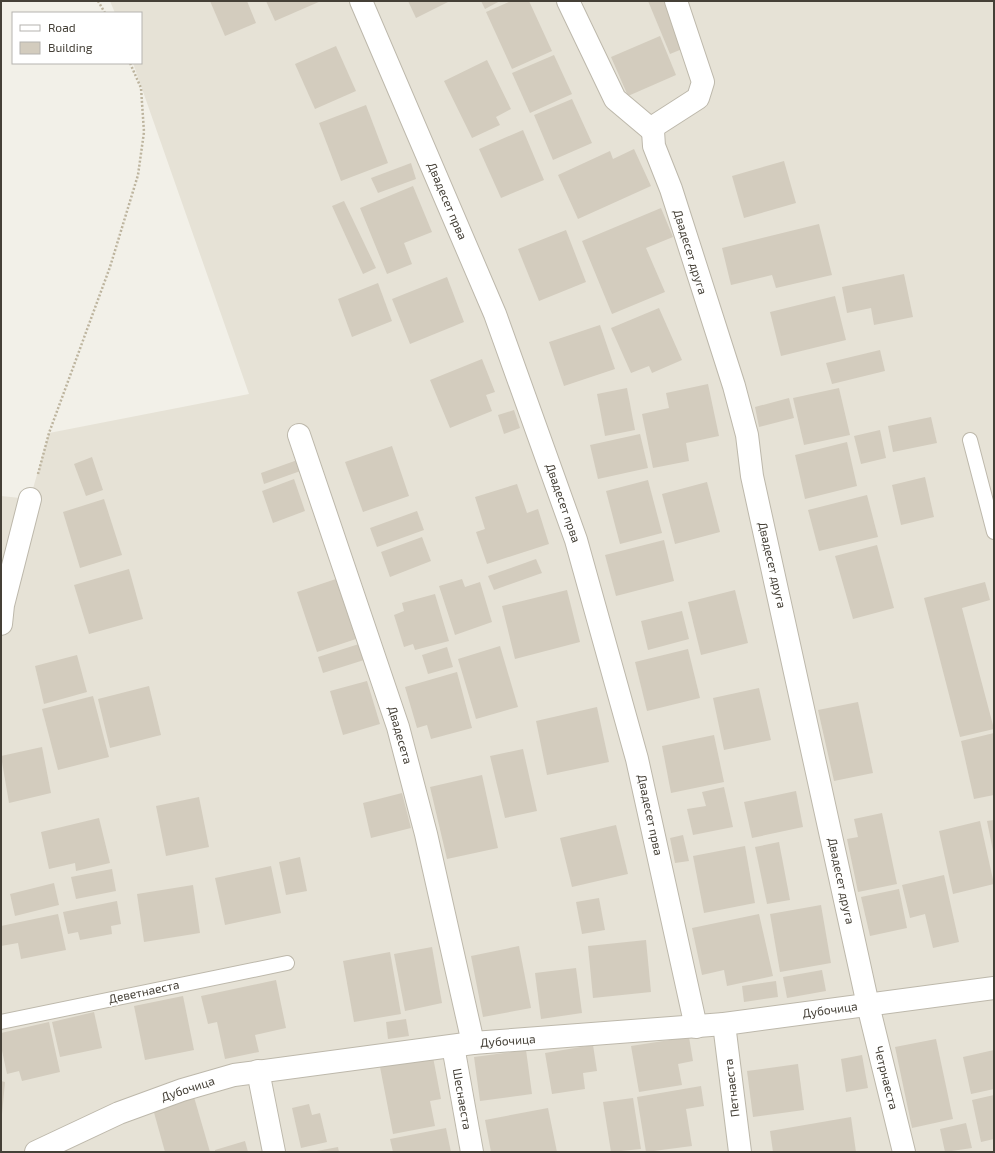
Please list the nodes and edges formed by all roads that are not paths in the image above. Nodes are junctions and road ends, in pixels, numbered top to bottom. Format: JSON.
{"nodes":[{"id":1,"x":362,"y":1,"type":"edge"},
{"id":2,"x":568,"y":1,"type":"edge"},
{"id":3,"x":676,"y":1,"type":"edge"},
{"id":4,"x":653,"y":131,"type":"junction"},
{"id":5,"x":299,"y":435,"type":"dead end"},
{"id":6,"x":970,"y":440,"type":"dead end"},
{"id":7,"x":30,"y":499,"type":"road end"},
{"id":8,"x":994,"y":532,"type":"edge"},
{"id":9,"x":1,"y":624,"type":"edge"},
{"id":10,"x":287,"y":963,"type":"dead end"},
{"id":11,"x":994,"y":988,"type":"edge"},
{"id":12,"x":868,"y":1005,"type":"junction"},
{"id":13,"x":1,"y":1022,"type":"edge"},
{"id":14,"x":724,"y":1024,"type":"junction"},
{"id":15,"x":696,"y":1027,"type":"junction"},
{"id":16,"x":463,"y":1044,"type":"junction"},
{"id":17,"x":258,"y":1071,"type":"junction"},
{"id":18,"x":36,"y":1152,"type":"edge"},
{"id":19,"x":274,"y":1152,"type":"edge"},
{"id":20,"x":472,"y":1152,"type":"edge"},
{"id":21,"x":740,"y":1152,"type":"edge"},
{"id":22,"x":904,"y":1152,"type":"edge"}],
"edges":[{"from":1,"to":15,"type":"street","name":"Двадесет прва"},
{"from":2,"to":4,"type":"street"},
{"from":3,"to":4,"type":"street"},
{"from":4,"to":12,"type":"street","name":"Двадесет друга"},
{"from":5,"to":16,"type":"street","name":"Двадесета"},
{"from":6,"to":8,"type":"lane"},
{"from":7,"to":9,"type":"street"},
{"from":10,"to":13,"type":"lane","name":"Деветнаеста"},
{"from":11,"to":12,"type":"street","name":"Дубочица"},
{"from":12,"to":14,"type":"street","name":"Дубочица"},
{"from":12,"to":22,"type":"street","name":"Четрнаеста"},
{"from":14,"to":15,"type":"street","name":"Дубочица"},
{"from":14,"to":21,"type":"street","name":"Петнаеста"},
{"from":15,"to":16,"type":"street","name":"Дубочица"},
{"from":16,"to":17,"type":"street","name":"Дубочица"},
{"from":16,"to":20,"type":"street","name":"Шеснаеста"},
{"from":17,"to":18,"type":"street","name":"Дубочица"},
{"from":17,"to":19,"type":"street"}]}
